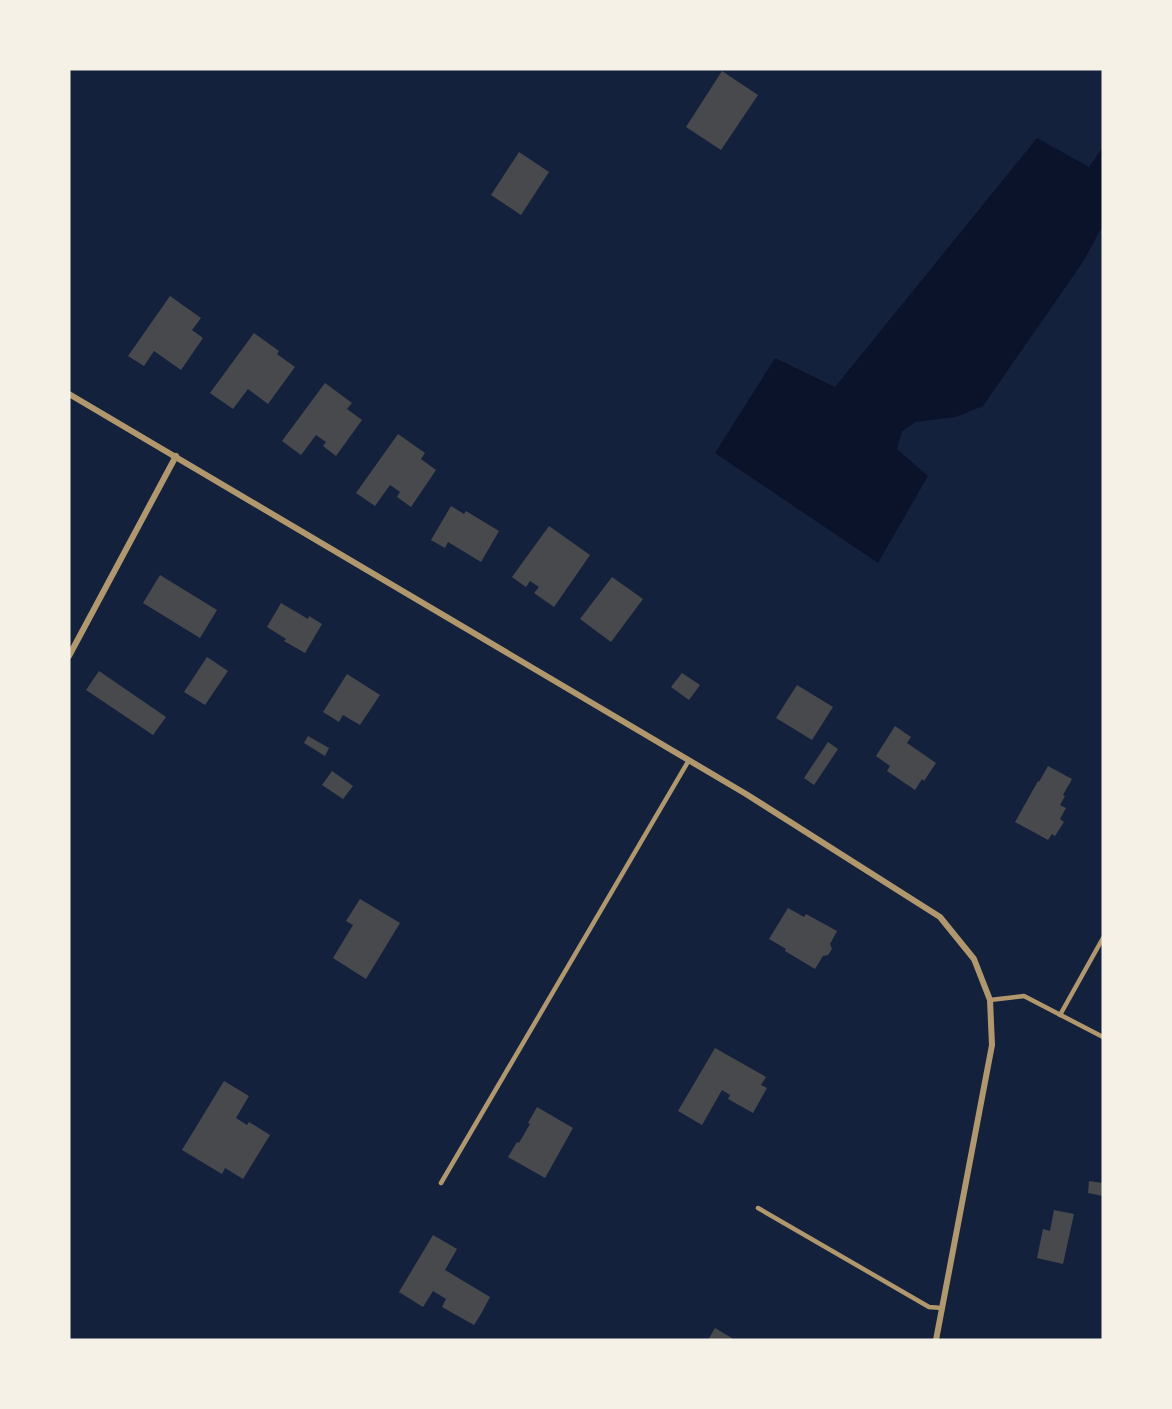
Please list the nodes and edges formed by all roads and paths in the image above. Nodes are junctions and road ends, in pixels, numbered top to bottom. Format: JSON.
{"nodes":[{"id":1,"x":69,"y":394,"type":"edge"},
{"id":2,"x":176,"y":456,"type":"junction"},
{"id":3,"x":69,"y":656,"type":"edge"},
{"id":4,"x":688,"y":760,"type":"junction"},
{"id":5,"x":1103,"y":938,"type":"edge"},
{"id":6,"x":990,"y":1000,"type":"junction"},
{"id":7,"x":1060,"y":1015,"type":"junction"},
{"id":8,"x":1103,"y":1037,"type":"edge"},
{"id":9,"x":441,"y":1183,"type":"dead end"},
{"id":10,"x":758,"y":1209,"type":"dead end"},
{"id":11,"x":942,"y":1308,"type":"junction"},
{"id":12,"x":936,"y":1340,"type":"edge"}],
"edges":[{"from":1,"to":2,"type":"street"},
{"from":2,"to":3,"type":"street"},
{"from":2,"to":4,"type":"street"},
{"from":4,"to":6,"type":"street"},
{"from":4,"to":9,"type":"lane"},
{"from":5,"to":7,"type":"lane"},
{"from":6,"to":7,"type":"lane"},
{"from":6,"to":11,"type":"street"},
{"from":7,"to":8,"type":"lane"},
{"from":10,"to":11,"type":"lane"},
{"from":11,"to":12,"type":"street"}]}
